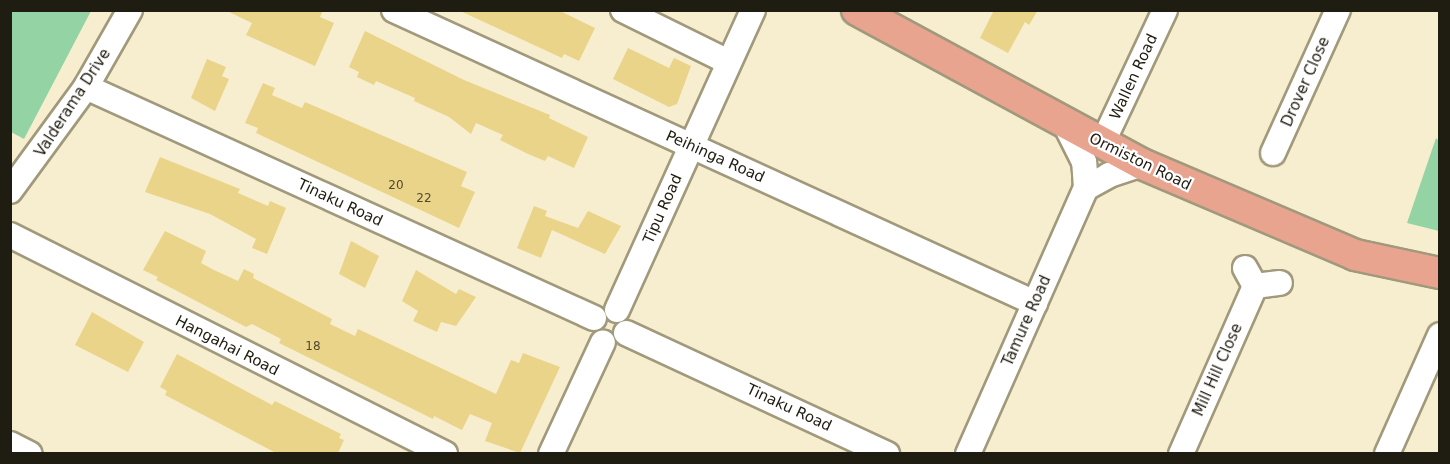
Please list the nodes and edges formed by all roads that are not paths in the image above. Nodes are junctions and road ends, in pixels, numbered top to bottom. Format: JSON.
{"nodes":[{"id":1,"x":130,"y":10,"type":"edge"},
{"id":2,"x":394,"y":10,"type":"edge"},
{"id":3,"x":623,"y":10,"type":"edge"},
{"id":4,"x":753,"y":10,"type":"edge"},
{"id":5,"x":857,"y":10,"type":"edge"},
{"id":6,"x":1165,"y":10,"type":"edge"},
{"id":7,"x":1338,"y":10,"type":"edge"},
{"id":8,"x":728,"y":62,"type":"junction"},
{"id":9,"x":86,"y":87,"type":"junction"},
{"id":10,"x":1066,"y":126,"type":"junction"},
{"id":11,"x":1102,"y":144,"type":"junction"},
{"id":12,"x":691,"y":147,"type":"junction"},
{"id":13,"x":1273,"y":153,"type":"dead end"},
{"id":14,"x":1142,"y":164,"type":"junction"},
{"id":15,"x":1086,"y":188,"type":"junction"},
{"id":16,"x":10,"y":191,"type":"edge"},
{"id":17,"x":10,"y":235,"type":"edge"},
{"id":18,"x":1440,"y":273,"type":"edge"},
{"id":19,"x":1280,"y":283,"type":"dead end"},
{"id":20,"x":1035,"y":303,"type":"junction"},
{"id":21,"x":617,"y":310,"type":"junction"},
{"id":22,"x":594,"y":318,"type":"junction"},
{"id":23,"x":626,"y":333,"type":"junction"},
{"id":24,"x":1440,"y":335,"type":"edge"},
{"id":25,"x":603,"y":342,"type":"junction"},
{"id":26,"x":10,"y":444,"type":"edge"},
{"id":27,"x":30,"y":453,"type":"edge"},
{"id":28,"x":445,"y":453,"type":"edge"},
{"id":29,"x":551,"y":453,"type":"edge"},
{"id":30,"x":886,"y":453,"type":"edge"},
{"id":31,"x":968,"y":453,"type":"edge"},
{"id":32,"x":1181,"y":453,"type":"edge"},
{"id":33,"x":1387,"y":453,"type":"edge"}],
"edges":[{"from":1,"to":9,"type":"street","name":"Valderama Drive"},
{"from":2,"to":12,"type":"street","name":"Peihinga Road"},
{"from":3,"to":8,"type":"street"},
{"from":4,"to":8,"type":"street","name":"Tipu Road"},
{"from":5,"to":10,"type":"main road","name":"Ormiston Road"},
{"from":6,"to":11,"type":"street","name":"Wallen Road"},
{"from":7,"to":13,"type":"street","name":"Drover Close"},
{"from":8,"to":12,"type":"street","name":"Tipu Road"},
{"from":9,"to":16,"type":"street","name":"Valderama Drive"},
{"from":9,"to":22,"type":"street","name":"Tinaku Road"},
{"from":10,"to":11,"type":"main road","name":"Ormiston Road"},
{"from":10,"to":15,"type":"street"},
{"from":11,"to":14,"type":"main road","name":"Ormiston Road"},
{"from":12,"to":20,"type":"street","name":"Peihinga Road"},
{"from":12,"to":21,"type":"street","name":"Tipu Road"},
{"from":14,"to":15,"type":"street"},
{"from":14,"to":18,"type":"main road","name":"Ormiston Road"},
{"from":15,"to":20,"type":"street","name":"Tamure Road"},
{"from":17,"to":28,"type":"street","name":"Hangahai Road"},
{"from":19,"to":32,"type":"street","name":"Mill Hill Close"},
{"from":20,"to":31,"type":"street","name":"Tamure Road"},
{"from":21,"to":22,"type":"street"},
{"from":21,"to":23,"type":"street"},
{"from":22,"to":25,"type":"street"},
{"from":23,"to":25,"type":"street"},
{"from":23,"to":30,"type":"street","name":"Tinaku Road"},
{"from":24,"to":33,"type":"street"},
{"from":25,"to":29,"type":"street"},
{"from":26,"to":27,"type":"street"}]}
